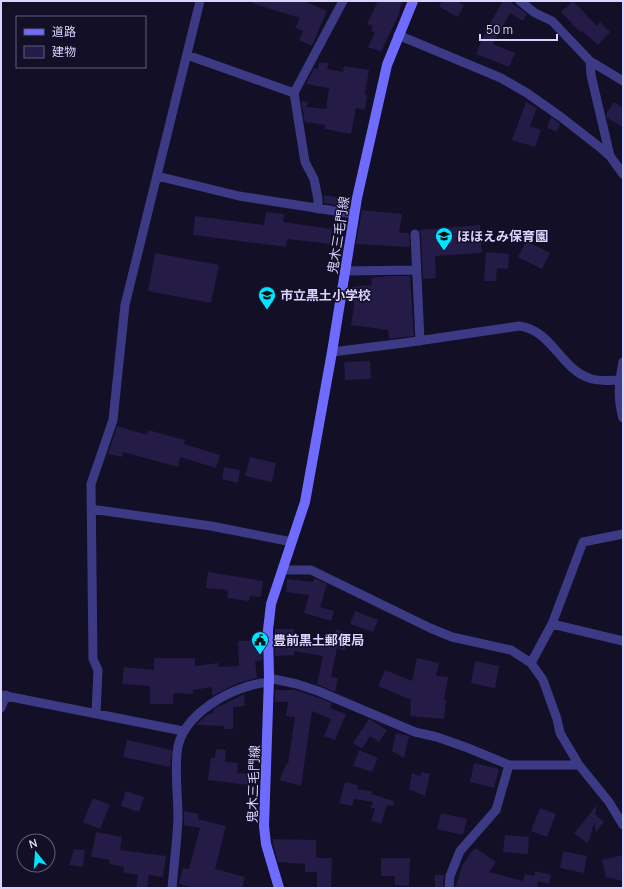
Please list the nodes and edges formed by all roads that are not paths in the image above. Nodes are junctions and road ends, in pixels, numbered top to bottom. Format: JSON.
{"nodes":[{"id":1,"x":200,"y":1,"type":"edge"},
{"id":2,"x":343,"y":1,"type":"edge"},
{"id":3,"x":413,"y":1,"type":"edge"},
{"id":4,"x":520,"y":1,"type":"edge"},
{"id":5,"x":398,"y":35,"type":"junction"},
{"id":6,"x":187,"y":56,"type":"junction"},
{"id":7,"x":590,"y":61,"type":"junction"},
{"id":8,"x":623,"y":82,"type":"edge"},
{"id":9,"x":294,"y":93,"type":"junction"},
{"id":10,"x":610,"y":156,"type":"junction"},
{"id":11,"x":623,"y":174,"type":"edge"},
{"id":12,"x":157,"y":176,"type":"junction"},
{"id":13,"x":318,"y":208,"type":"junction"},
{"id":14,"x":354,"y":214,"type":"junction"},
{"id":15,"x":414,"y":234,"type":"dead end"},
{"id":16,"x":416,"y":270,"type":"junction"},
{"id":17,"x":345,"y":271,"type":"junction"},
{"id":18,"x":420,"y":341,"type":"junction"},
{"id":19,"x":332,"y":352,"type":"junction"},
{"id":20,"x":623,"y":362,"type":"edge"},
{"id":21,"x":620,"y":380,"type":"junction"},
{"id":22,"x":623,"y":418,"type":"edge"},
{"id":23,"x":91,"y":509,"type":"junction"},
{"id":24,"x":623,"y":534,"type":"edge"},
{"id":25,"x":292,"y":542,"type":"junction"},
{"id":26,"x":283,"y":570,"type":"junction"},
{"id":27,"x":552,"y":624,"type":"junction"},
{"id":28,"x":623,"y":641,"type":"edge"},
{"id":29,"x":531,"y":663,"type":"junction"},
{"id":30,"x":269,"y":680,"type":"junction"},
{"id":31,"x":4,"y":695,"type":"edge"},
{"id":32,"x":1,"y":708,"type":"edge"},
{"id":33,"x":96,"y":713,"type":"junction"},
{"id":34,"x":184,"y":731,"type":"junction"},
{"id":35,"x":509,"y":765,"type":"junction"},
{"id":36,"x":579,"y":765,"type":"junction"},
{"id":37,"x":623,"y":825,"type":"edge"},
{"id":38,"x":172,"y":888,"type":"edge"},
{"id":39,"x":279,"y":888,"type":"edge"},
{"id":40,"x":449,"y":888,"type":"edge"}],
"edges":[{"from":1,"to":6,"type":"street"},
{"from":2,"to":9,"type":"street"},
{"from":3,"to":5,"type":"main road","name":"鬼木三毛門線"},
{"from":4,"to":7,"type":"street"},
{"from":5,"to":10,"type":"street"},
{"from":5,"to":14,"type":"main road","name":"鬼木三毛門線"},
{"from":6,"to":9,"type":"street"},
{"from":6,"to":12,"type":"street"},
{"from":7,"to":8,"type":"street"},
{"from":7,"to":10,"type":"street"},
{"from":9,"to":13,"type":"street"},
{"from":10,"to":11,"type":"street"},
{"from":12,"to":13,"type":"street"},
{"from":12,"to":23,"type":"street"},
{"from":13,"to":14,"type":"street"},
{"from":14,"to":17,"type":"main road","name":"鬼木三毛門線"},
{"from":15,"to":16,"type":"street"},
{"from":16,"to":17,"type":"street"},
{"from":16,"to":18,"type":"street"},
{"from":17,"to":19,"type":"main road","name":"鬼木三毛門線"},
{"from":18,"to":19,"type":"street"},
{"from":18,"to":21,"type":"street"},
{"from":19,"to":25,"type":"main road","name":"鬼木三毛門線"},
{"from":20,"to":21,"type":"street"},
{"from":21,"to":22,"type":"street"},
{"from":23,"to":25,"type":"street"},
{"from":23,"to":33,"type":"street"},
{"from":24,"to":27,"type":"street"},
{"from":25,"to":26,"type":"main road","name":"鬼木三毛門線"},
{"from":26,"to":29,"type":"street"},
{"from":26,"to":30,"type":"main road","name":"鬼木三毛門線"},
{"from":27,"to":28,"type":"street"},
{"from":27,"to":29,"type":"street"},
{"from":29,"to":36,"type":"street"},
{"from":30,"to":34,"type":"street"},
{"from":30,"to":35,"type":"street"},
{"from":30,"to":39,"type":"main road","name":"鬼木三毛門線"},
{"from":31,"to":32,"type":"street"},
{"from":31,"to":33,"type":"street"},
{"from":33,"to":34,"type":"street"},
{"from":34,"to":38,"type":"street"},
{"from":35,"to":36,"type":"street"},
{"from":35,"to":40,"type":"street"},
{"from":36,"to":37,"type":"street"}]}
